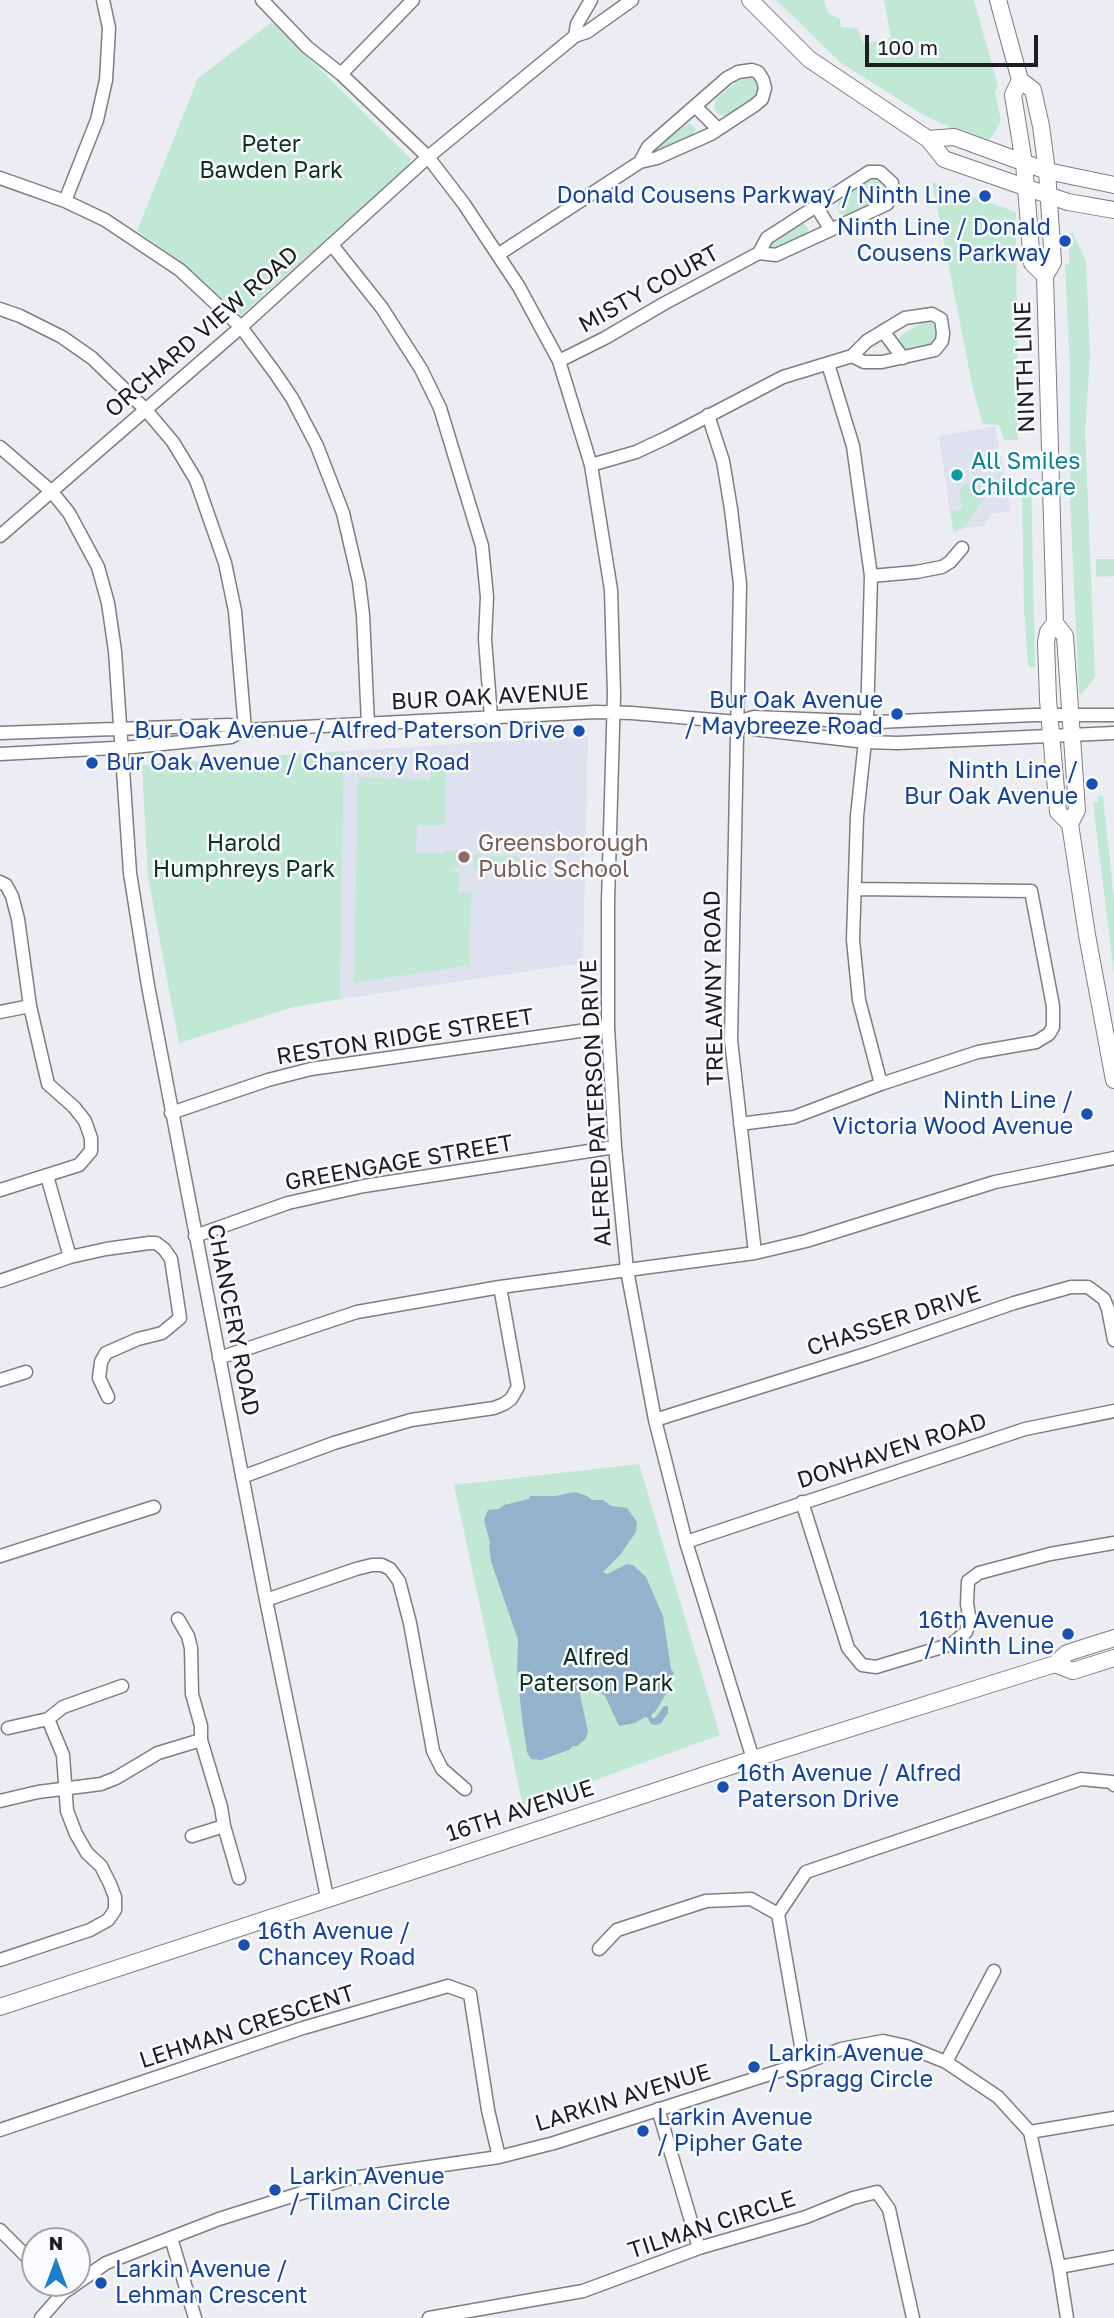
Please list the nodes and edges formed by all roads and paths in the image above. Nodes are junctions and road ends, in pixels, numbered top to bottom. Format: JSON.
{"nodes":[{"id":1,"x":103,"y":0,"type":"edge"},
{"id":2,"x":262,"y":0,"type":"edge"},
{"id":3,"x":413,"y":0,"type":"edge"},
{"id":4,"x":591,"y":0,"type":"edge"},
{"id":5,"x":750,"y":0,"type":"edge"},
{"id":6,"x":998,"y":0,"type":"edge"},
{"id":7,"x":624,"y":2,"type":"edge"},
{"id":8,"x":575,"y":36,"type":"junction"},
{"id":9,"x":341,"y":74,"type":"junction"},
{"id":10,"x":1020,"y":80,"type":"junction"},
{"id":11,"x":695,"y":106,"type":"junction"},
{"id":12,"x":718,"y":129,"type":"junction"},
{"id":13,"x":928,"y":139,"type":"junction"},
{"id":14,"x":428,"y":156,"type":"junction"},
{"id":15,"x":640,"y":162,"type":"junction"},
{"id":16,"x":1024,"y":163,"type":"junction"},
{"id":17,"x":1047,"y":171,"type":"junction"},
{"id":18,"x":0,"y":178,"type":"edge"},
{"id":19,"x":1114,"y":185,"type":"edge"},
{"id":20,"x":1026,"y":188,"type":"junction"},
{"id":21,"x":1049,"y":196,"type":"junction"},
{"id":22,"x":65,"y":201,"type":"junction"},
{"id":23,"x":816,"y":206,"type":"junction"},
{"id":24,"x":1114,"y":210,"type":"edge"},
{"id":25,"x":831,"y":230,"type":"junction"},
{"id":26,"x":332,"y":245,"type":"junction"},
{"id":27,"x":758,"y":253,"type":"junction"},
{"id":28,"x":499,"y":254,"type":"junction"},
{"id":29,"x":1045,"y":276,"type":"junction"},
{"id":30,"x":0,"y":309,"type":"edge"},
{"id":31,"x":241,"y":327,"type":"junction"},
{"id":32,"x":883,"y":331,"type":"junction"},
{"id":33,"x":852,"y":356,"type":"junction"},
{"id":34,"x":903,"y":358,"type":"junction"},
{"id":35,"x":559,"y":361,"type":"junction"},
{"id":36,"x":828,"y":363,"type":"junction"},
{"id":37,"x":146,"y":410,"type":"junction"},
{"id":38,"x":708,"y":415,"type":"junction"},
{"id":39,"x":0,"y":447,"type":"edge"},
{"id":40,"x":591,"y":465,"type":"junction"},
{"id":41,"x":52,"y":492,"type":"junction"},
{"id":42,"x":0,"y":536,"type":"edge"},
{"id":43,"x":962,"y":548,"type":"dead end"},
{"id":44,"x":871,"y":576,"type":"junction"},
{"id":45,"x":1055,"y":623,"type":"junction"},
{"id":46,"x":614,"y":713,"type":"junction"},
{"id":47,"x":1114,"y":715,"type":"edge"},
{"id":48,"x":1049,"y":716,"type":"junction"},
{"id":49,"x":1069,"y":716,"type":"junction"},
{"id":50,"x":491,"y":717,"type":"junction"},
{"id":51,"x":737,"y":722,"type":"junction"},
{"id":52,"x":867,"y":722,"type":"junction"},
{"id":53,"x":368,"y":724,"type":"junction"},
{"id":54,"x":120,"y":729,"type":"junction"},
{"id":55,"x":245,"y":730,"type":"junction"},
{"id":56,"x":0,"y":733,"type":"edge"},
{"id":57,"x":1114,"y":733,"type":"edge"},
{"id":58,"x":1050,"y":735,"type":"junction"},
{"id":59,"x":1070,"y":735,"type":"junction"},
{"id":60,"x":866,"y":742,"type":"junction"},
{"id":61,"x":121,"y":747,"type":"junction"},
{"id":62,"x":0,"y":754,"type":"edge"},
{"id":63,"x":1070,"y":824,"type":"junction"},
{"id":64,"x":0,"y":881,"type":"edge"},
{"id":65,"x":856,"y":889,"type":"junction"},
{"id":66,"x":30,"y":1006,"type":"junction"},
{"id":67,"x":0,"y":1012,"type":"edge"},
{"id":68,"x":608,"y":1027,"type":"junction"},
{"id":69,"x":1114,"y":1080,"type":"edge"},
{"id":70,"x":881,"y":1084,"type":"junction"},
{"id":71,"x":172,"y":1113,"type":"junction"},
{"id":72,"x":740,"y":1125,"type":"junction"},
{"id":73,"x":615,"y":1147,"type":"junction"},
{"id":74,"x":1114,"y":1157,"type":"edge"},
{"id":75,"x":47,"y":1176,"type":"junction"},
{"id":76,"x":0,"y":1190,"type":"edge"},
{"id":77,"x":195,"y":1236,"type":"junction"},
{"id":78,"x":755,"y":1253,"type":"junction"},
{"id":79,"x":70,"y":1257,"type":"junction"},
{"id":80,"x":627,"y":1270,"type":"junction"},
{"id":81,"x":0,"y":1281,"type":"edge"},
{"id":82,"x":500,"y":1287,"type":"junction"},
{"id":83,"x":1114,"y":1340,"type":"edge"},
{"id":84,"x":219,"y":1358,"type":"junction"},
{"id":85,"x":26,"y":1372,"type":"dead end"},
{"id":86,"x":0,"y":1380,"type":"edge"},
{"id":87,"x":108,"y":1397,"type":"dead end"},
{"id":88,"x":1114,"y":1411,"type":"edge"},
{"id":89,"x":655,"y":1420,"type":"junction"},
{"id":90,"x":242,"y":1477,"type":"junction"},
{"id":91,"x":802,"y":1502,"type":"junction"},
{"id":92,"x":154,"y":1507,"type":"dead end"},
{"id":93,"x":686,"y":1542,"type":"junction"},
{"id":94,"x":1114,"y":1543,"type":"edge"},
{"id":95,"x":0,"y":1556,"type":"edge"},
{"id":96,"x":266,"y":1600,"type":"junction"},
{"id":97,"x":178,"y":1619,"type":"dead end"},
{"id":98,"x":1114,"y":1638,"type":"edge"},
{"id":99,"x":1114,"y":1658,"type":"edge"},
{"id":100,"x":1055,"y":1664,"type":"junction"},
{"id":101,"x":121,"y":1686,"type":"dead end"},
{"id":102,"x":48,"y":1719,"type":"junction"},
{"id":103,"x":8,"y":1728,"type":"dead end"},
{"id":104,"x":201,"y":1740,"type":"junction"},
{"id":105,"x":752,"y":1759,"type":"junction"},
{"id":106,"x":1114,"y":1785,"type":"edge"},
{"id":107,"x":65,"y":1788,"type":"junction"},
{"id":108,"x":465,"y":1789,"type":"dead end"},
{"id":109,"x":0,"y":1801,"type":"edge"},
{"id":110,"x":224,"y":1826,"type":"junction"},
{"id":111,"x":192,"y":1836,"type":"dead end"},
{"id":112,"x":239,"y":1878,"type":"dead end"},
{"id":113,"x":327,"y":1897,"type":"junction"},
{"id":114,"x":778,"y":1914,"type":"junction"},
{"id":115,"x":599,"y":1948,"type":"dead end"},
{"id":116,"x":0,"y":1960,"type":"edge"},
{"id":117,"x":994,"y":1971,"type":"dead end"},
{"id":118,"x":0,"y":2007,"type":"edge"},
{"id":119,"x":946,"y":2062,"type":"junction"},
{"id":120,"x":804,"y":2063,"type":"junction"},
{"id":121,"x":658,"y":2109,"type":"junction"},
{"id":122,"x":1114,"y":2118,"type":"edge"},
{"id":123,"x":0,"y":2130,"type":"edge"},
{"id":124,"x":1030,"y":2132,"type":"junction"},
{"id":125,"x":499,"y":2157,"type":"junction"},
{"id":126,"x":0,"y":2230,"type":"edge"},
{"id":127,"x":171,"y":2238,"type":"junction"},
{"id":128,"x":699,"y":2248,"type":"junction"},
{"id":129,"x":21,"y":2251,"type":"edge"},
{"id":130,"x":1114,"y":2257,"type":"edge"},
{"id":131,"x":1059,"y":2267,"type":"junction"},
{"id":132,"x":91,"y":2273,"type":"edge"},
{"id":133,"x":59,"y":2297,"type":"edge"},
{"id":134,"x":41,"y":2318,"type":"edge"},
{"id":135,"x":195,"y":2318,"type":"edge"},
{"id":136,"x":429,"y":2318,"type":"edge"},
{"id":137,"x":913,"y":2318,"type":"edge"},
{"id":138,"x":1067,"y":2318,"type":"edge"}],
"edges":[{"from":1,"to":22,"type":"street"},
{"from":2,"to":9,"type":"street","name":"ALFRED PATERSON DRIVE"},
{"from":3,"to":9,"type":"street"},
{"from":4,"to":8,"type":"street"},
{"from":5,"to":13,"type":"main road"},
{"from":6,"to":10,"type":"main road","name":"NINTH LINE"},
{"from":7,"to":8,"type":"street","name":"ORCHARD VIEW ROAD"},
{"from":8,"to":14,"type":"street","name":"ORCHARD VIEW ROAD"},
{"from":9,"to":14,"type":"street","name":"ALFRED PATERSON DRIVE"},
{"from":10,"to":16,"type":"main road","name":"NINTH LINE"},
{"from":10,"to":17,"type":"main road","name":"NINTH LINE"},
{"from":11,"to":12,"type":"street"},
{"from":11,"to":12,"type":"street"},
{"from":11,"to":15,"type":"street"},
{"from":12,"to":15,"type":"street"},
{"from":13,"to":16,"type":"main road"},
{"from":13,"to":20,"type":"main road"},
{"from":14,"to":26,"type":"street","name":"ORCHARD VIEW ROAD"},
{"from":14,"to":28,"type":"street","name":"ALFRED PATERSON DRIVE"},
{"from":15,"to":28,"type":"street"},
{"from":16,"to":17,"type":"main road"},
{"from":16,"to":20,"type":"main road","name":"NINTH LINE"},
{"from":17,"to":19,"type":"main road"},
{"from":17,"to":21,"type":"main road","name":"NINTH LINE"},
{"from":18,"to":22,"type":"street"},
{"from":20,"to":21,"type":"main road"},
{"from":20,"to":29,"type":"main road","name":"NINTH LINE"},
{"from":21,"to":24,"type":"main road"},
{"from":21,"to":29,"type":"main road","name":"NINTH LINE"},
{"from":22,"to":31,"type":"street"},
{"from":23,"to":25,"type":"street"},
{"from":23,"to":25,"type":"street","name":"MISTY COURT"},
{"from":23,"to":27,"type":"street","name":"MISTY COURT"},
{"from":25,"to":27,"type":"street","name":"MISTY COURT"},
{"from":26,"to":31,"type":"street","name":"ORCHARD VIEW ROAD"},
{"from":26,"to":50,"type":"street"},
{"from":27,"to":35,"type":"street","name":"MISTY COURT"},
{"from":28,"to":35,"type":"street","name":"ALFRED PATERSON DRIVE"},
{"from":29,"to":45,"type":"main road","name":"NINTH LINE"},
{"from":30,"to":37,"type":"street"},
{"from":31,"to":37,"type":"street","name":"ORCHARD VIEW ROAD"},
{"from":31,"to":53,"type":"street"},
{"from":32,"to":33,"type":"street"},
{"from":32,"to":34,"type":"street"},
{"from":32,"to":34,"type":"street"},
{"from":33,"to":34,"type":"street"},
{"from":33,"to":36,"type":"street"},
{"from":35,"to":40,"type":"street","name":"ALFRED PATERSON DRIVE"},
{"from":36,"to":38,"type":"street"},
{"from":36,"to":44,"type":"street"},
{"from":37,"to":41,"type":"street","name":"ORCHARD VIEW ROAD"},
{"from":37,"to":55,"type":"street"},
{"from":38,"to":40,"type":"street"},
{"from":38,"to":51,"type":"street","name":"TRELAWNY ROAD"},
{"from":39,"to":41,"type":"street","name":"CHANCERY ROAD"},
{"from":40,"to":46,"type":"street","name":"ALFRED PATERSON DRIVE"},
{"from":41,"to":42,"type":"street","name":"ORCHARD VIEW ROAD"},
{"from":41,"to":54,"type":"street","name":"CHANCERY ROAD"},
{"from":43,"to":44,"type":"street"},
{"from":44,"to":52,"type":"street"},
{"from":45,"to":48,"type":"main road","name":"NINTH LINE"},
{"from":45,"to":49,"type":"main road","name":"NINTH LINE"},
{"from":46,"to":50,"type":"street","name":"BUR OAK AVENUE"},
{"from":46,"to":51,"type":"street","name":"BUR OAK AVENUE"},
{"from":46,"to":68,"type":"street","name":"ALFRED PATERSON DRIVE"},
{"from":47,"to":49,"type":"street","name":"BUR OAK AVENUE"},
{"from":48,"to":49,"type":"street","name":"BUR OAK AVENUE"},
{"from":48,"to":52,"type":"street","name":"BUR OAK AVENUE"},
{"from":48,"to":58,"type":"main road","name":"NINTH LINE"},
{"from":49,"to":59,"type":"main road","name":"NINTH LINE"},
{"from":50,"to":53,"type":"street","name":"BUR OAK AVENUE"},
{"from":51,"to":52,"type":"street","name":"BUR OAK AVENUE"},
{"from":51,"to":60,"type":"street","name":"BUR OAK AVENUE"},
{"from":51,"to":72,"type":"street","name":"TRELAWNY ROAD"},
{"from":52,"to":60,"type":"street"},
{"from":53,"to":55,"type":"street","name":"BUR OAK AVENUE"},
{"from":54,"to":55,"type":"street","name":"BUR OAK AVENUE"},
{"from":54,"to":56,"type":"street","name":"BUR OAK AVENUE"},
{"from":54,"to":61,"type":"street","name":"CHANCERY ROAD"},
{"from":55,"to":61,"type":"street","name":"BUR OAK AVENUE"},
{"from":57,"to":59,"type":"street","name":"BUR OAK AVENUE"},
{"from":58,"to":59,"type":"street","name":"BUR OAK AVENUE"},
{"from":58,"to":60,"type":"street","name":"BUR OAK AVENUE"},
{"from":58,"to":63,"type":"main road","name":"NINTH LINE"},
{"from":59,"to":63,"type":"main road","name":"NINTH LINE"},
{"from":60,"to":65,"type":"street"},
{"from":61,"to":62,"type":"street","name":"BUR OAK AVENUE"},
{"from":61,"to":71,"type":"street","name":"CHANCERY ROAD"},
{"from":63,"to":69,"type":"main road","name":"NINTH LINE"},
{"from":64,"to":66,"type":"street"},
{"from":65,"to":70,"type":"street"},
{"from":65,"to":70,"type":"street"},
{"from":66,"to":67,"type":"street"},
{"from":66,"to":75,"type":"street"},
{"from":68,"to":71,"type":"street","name":"RESTON RIDGE STREET"},
{"from":68,"to":73,"type":"street","name":"ALFRED PATERSON DRIVE"},
{"from":70,"to":72,"type":"street"},
{"from":71,"to":77,"type":"street","name":"CHANCERY ROAD"},
{"from":72,"to":78,"type":"street","name":"TRELAWNY ROAD"},
{"from":73,"to":77,"type":"street","name":"GREENGAGE STREET"},
{"from":73,"to":80,"type":"street","name":"ALFRED PATERSON DRIVE"},
{"from":74,"to":78,"type":"street"},
{"from":75,"to":76,"type":"street"},
{"from":75,"to":79,"type":"street"},
{"from":77,"to":84,"type":"street","name":"CHANCERY ROAD"},
{"from":78,"to":80,"type":"street"},
{"from":79,"to":81,"type":"street"},
{"from":79,"to":87,"type":"street"},
{"from":80,"to":82,"type":"street"},
{"from":80,"to":89,"type":"street","name":"ALFRED PATERSON DRIVE"},
{"from":82,"to":84,"type":"street"},
{"from":82,"to":90,"type":"street"},
{"from":83,"to":89,"type":"street","name":"CHASSER DRIVE"},
{"from":84,"to":90,"type":"street","name":"CHANCERY ROAD"},
{"from":85,"to":86,"type":"street"},
{"from":88,"to":91,"type":"street","name":"DONHAVEN ROAD"},
{"from":89,"to":93,"type":"street","name":"ALFRED PATERSON DRIVE"},
{"from":90,"to":96,"type":"street","name":"CHANCERY ROAD"},
{"from":91,"to":93,"type":"street","name":"DONHAVEN ROAD"},
{"from":91,"to":94,"type":"street"},
{"from":92,"to":95,"type":"street"},
{"from":93,"to":105,"type":"street","name":"ALFRED PATERSON DRIVE"},
{"from":96,"to":108,"type":"street"},
{"from":96,"to":113,"type":"street","name":"CHANCERY ROAD"},
{"from":97,"to":104,"type":"street"},
{"from":98,"to":100,"type":"main road","name":"16TH AVENUE"},
{"from":99,"to":100,"type":"main road","name":"16TH AVENUE"},
{"from":100,"to":105,"type":"main road","name":"16TH AVENUE"},
{"from":101,"to":102,"type":"street"},
{"from":102,"to":103,"type":"street"},
{"from":102,"to":107,"type":"street"},
{"from":104,"to":107,"type":"street"},
{"from":104,"to":110,"type":"street"},
{"from":105,"to":113,"type":"main road","name":"16TH AVENUE"},
{"from":106,"to":114,"type":"street"},
{"from":107,"to":109,"type":"street"},
{"from":107,"to":116,"type":"street"},
{"from":110,"to":111,"type":"street"},
{"from":110,"to":112,"type":"street"},
{"from":113,"to":118,"type":"main road","name":"16TH AVENUE"},
{"from":114,"to":115,"type":"street"},
{"from":114,"to":120,"type":"street"},
{"from":117,"to":119,"type":"street"},
{"from":119,"to":120,"type":"street","name":"LARKIN AVENUE"},
{"from":119,"to":124,"type":"street","name":"LARKIN AVENUE"},
{"from":120,"to":121,"type":"street","name":"LARKIN AVENUE"},
{"from":121,"to":125,"type":"street","name":"LARKIN AVENUE"},
{"from":121,"to":128,"type":"street"},
{"from":122,"to":124,"type":"street"},
{"from":123,"to":125,"type":"street","name":"LEHMAN CRESCENT"},
{"from":124,"to":131,"type":"street"},
{"from":125,"to":127,"type":"street","name":"LARKIN AVENUE"},
{"from":126,"to":129,"type":"street"},
{"from":127,"to":132,"type":"street","name":"LARKIN AVENUE"},
{"from":127,"to":135,"type":"street"},
{"from":128,"to":136,"type":"street","name":"TILMAN CIRCLE"},
{"from":128,"to":137,"type":"street","name":"TILMAN CIRCLE"},
{"from":130,"to":131,"type":"street"},
{"from":131,"to":138,"type":"street"},
{"from":133,"to":134,"type":"street","name":"LARKIN AVENUE"}]}
